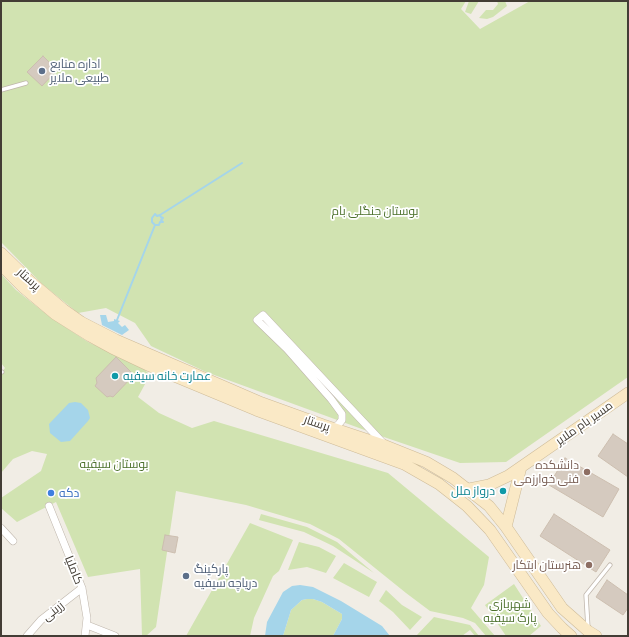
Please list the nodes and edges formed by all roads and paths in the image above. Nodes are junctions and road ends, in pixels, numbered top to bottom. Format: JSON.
{"nodes":[{"id":1,"x":26,"y":83,"type":"dead end"},
{"id":2,"x":1,"y":90,"type":"edge"},
{"id":3,"x":1,"y":253,"type":"edge"},
{"id":4,"x":1,"y":265,"type":"edge"},
{"id":5,"x":628,"y":393,"type":"edge"},
{"id":6,"x":332,"y":428,"type":"junction"},
{"id":7,"x":386,"y":446,"type":"junction"},
{"id":8,"x":521,"y":467,"type":"junction"},
{"id":9,"x":469,"y":489,"type":"junction"},
{"id":10,"x":49,"y":506,"type":"dead end"},
{"id":11,"x":506,"y":527,"type":"junction"},
{"id":12,"x":1,"y":528,"type":"edge"},
{"id":13,"x":13,"y":541,"type":"dead end"},
{"id":14,"x":610,"y":565,"type":"dead end"},
{"id":15,"x":82,"y":588,"type":"junction"},
{"id":16,"x":87,"y":625,"type":"junction"},
{"id":17,"x":592,"y":634,"type":"edge"},
{"id":18,"x":28,"y":636,"type":"edge"},
{"id":19,"x":86,"y":636,"type":"edge"},
{"id":20,"x":115,"y":636,"type":"edge"},
{"id":21,"x":571,"y":636,"type":"edge"}],
"edges":[{"from":1,"to":2,"type":"lane"},
{"from":3,"to":6,"type":"main road","name":"پرستار"},
{"from":4,"to":21,"type":"main road","name":"پرستار"},
{"from":5,"to":8,"type":"main road","name":"مسیر بام ملایر"},
{"from":6,"to":7,"type":"main road","name":"پرستار"},
{"from":6,"to":7,"type":"street"},
{"from":7,"to":9,"type":"main road","name":"پرستار"},
{"from":8,"to":9,"type":"main road","name":"مسیر بام ملایر"},
{"from":8,"to":11,"type":"main road"},
{"from":9,"to":11,"type":"main road","name":"پرستار"},
{"from":10,"to":15,"type":"street","name":"کاملیا"},
{"from":11,"to":17,"type":"main road","name":"پرستار"},
{"from":12,"to":13,"type":"street"},
{"from":14,"to":17,"type":"lane"},
{"from":15,"to":16,"type":"street","name":"کاملیا"},
{"from":15,"to":18,"type":"street","name":"زرینی"},
{"from":16,"to":19,"type":"street","name":"کاملیا"},
{"from":16,"to":20,"type":"street"}]}
